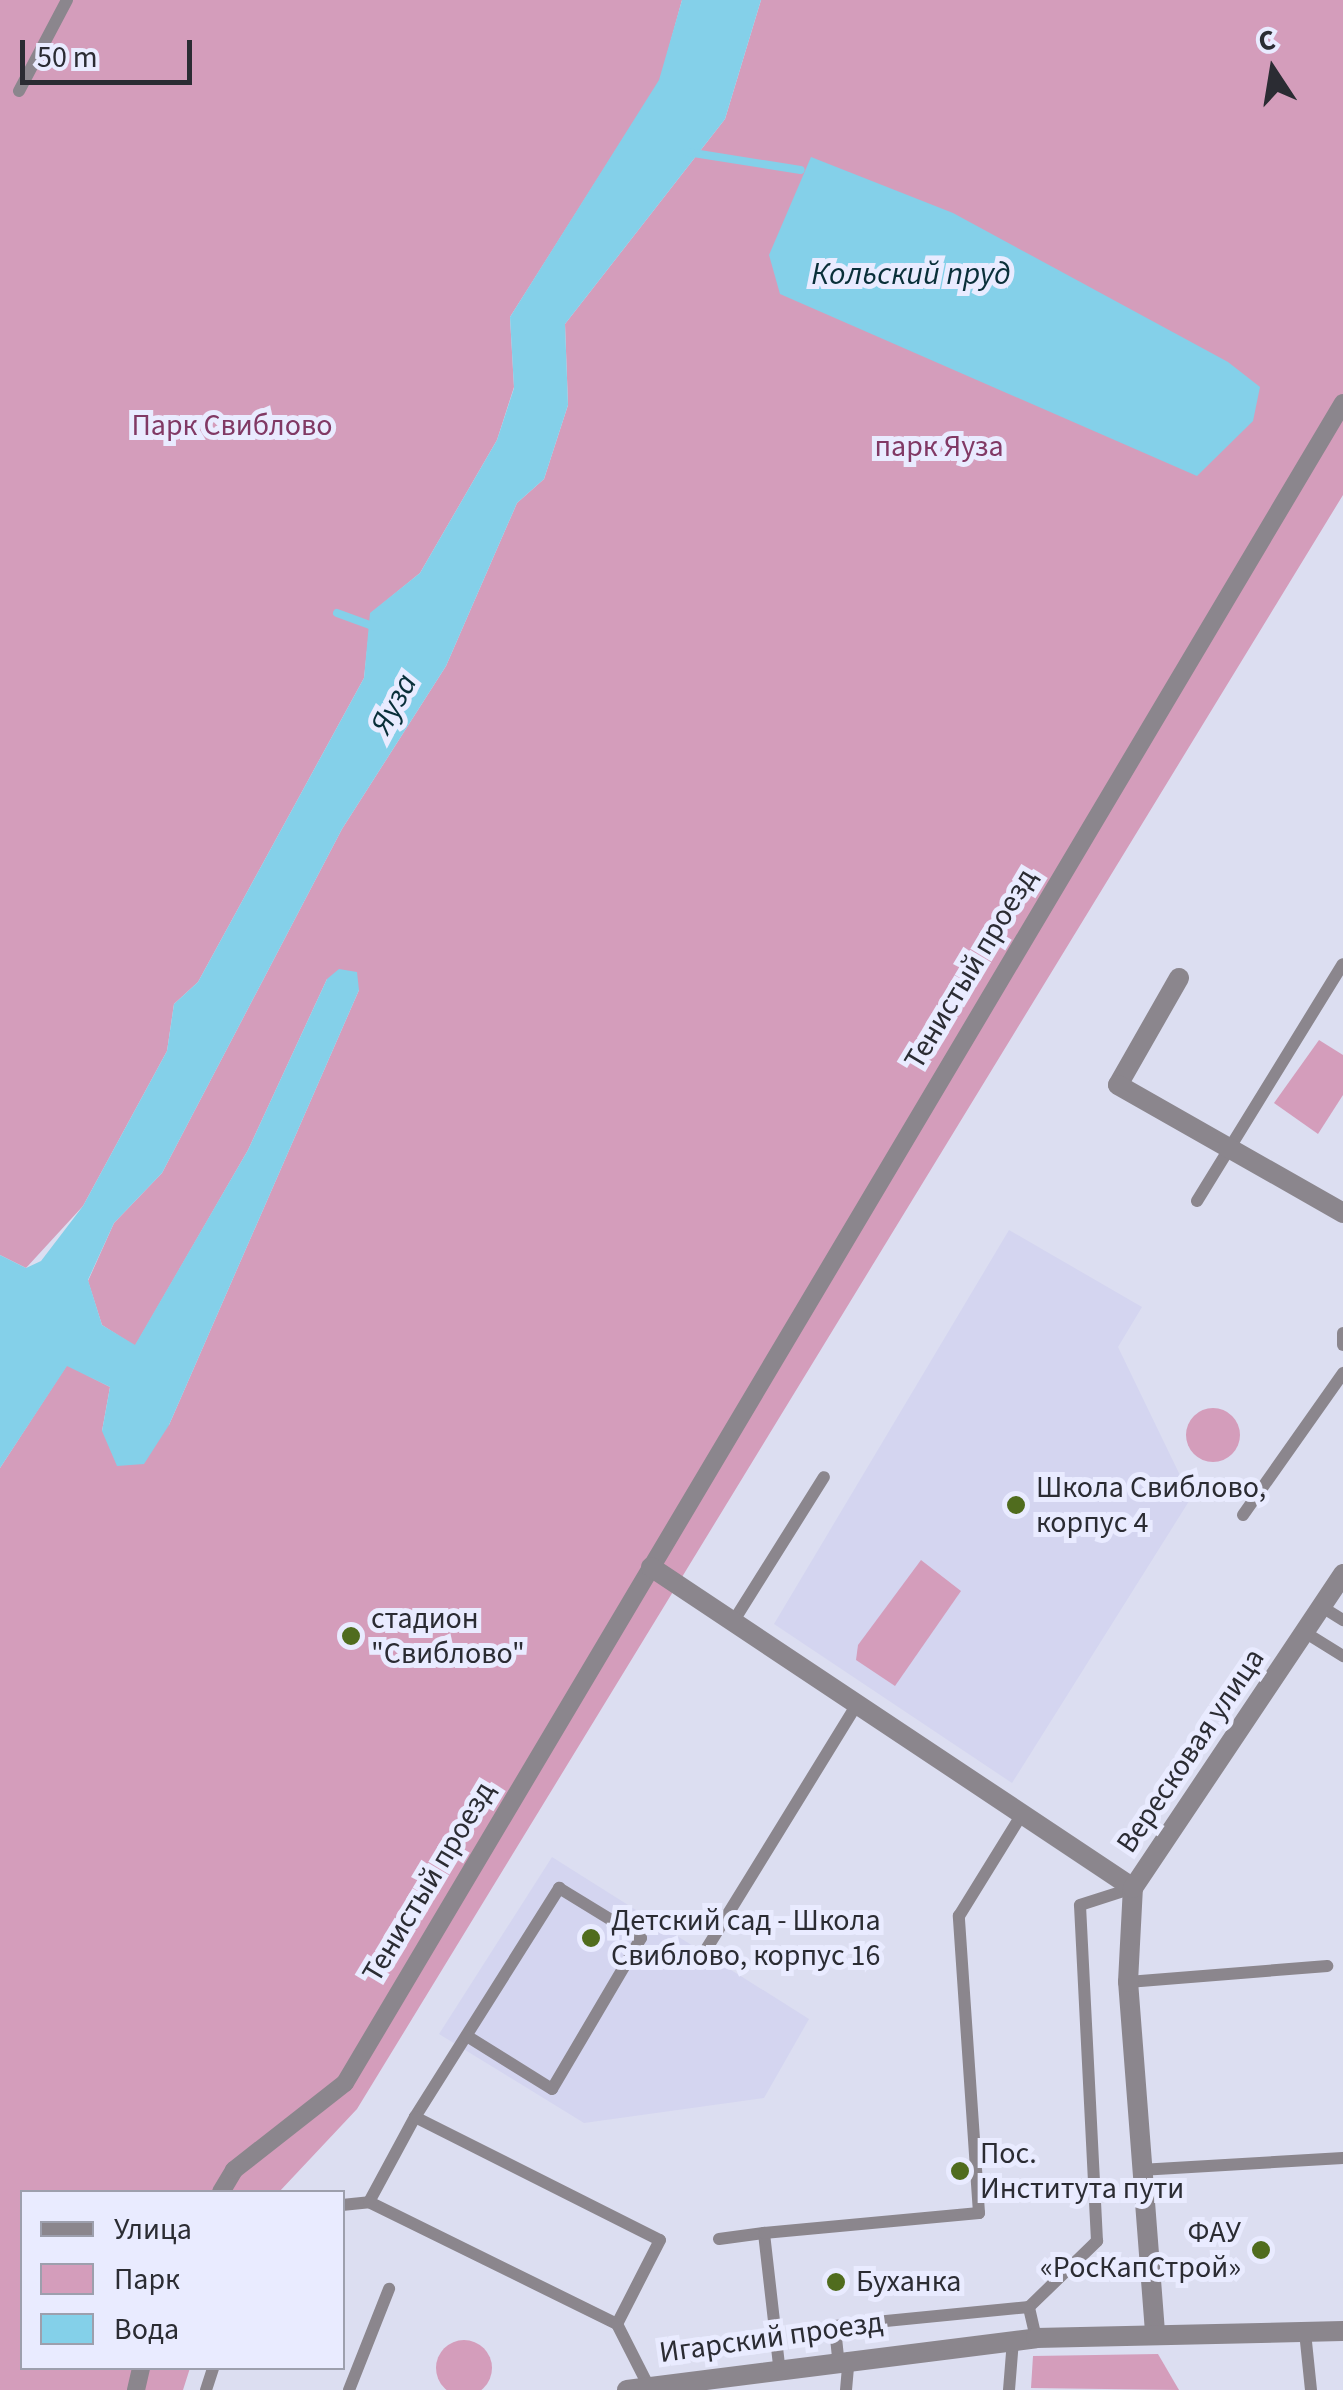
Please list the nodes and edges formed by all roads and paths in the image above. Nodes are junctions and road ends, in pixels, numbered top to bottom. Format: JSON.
{"nodes":[{"id":1,"x":67,"y":0,"type":"edge"},
{"id":2,"x":19,"y":92,"type":"dead end"},
{"id":3,"x":1343,"y":402,"type":"edge"},
{"id":4,"x":1343,"y":964,"type":"edge"},
{"id":5,"x":1179,"y":978,"type":"dead end"},
{"id":6,"x":1227,"y":1147,"type":"junction"},
{"id":7,"x":1198,"y":1201,"type":"dead end"},
{"id":8,"x":1343,"y":1213,"type":"edge"},
{"id":9,"x":1343,"y":1333,"type":"edge"},
{"id":10,"x":1343,"y":1344,"type":"edge"},
{"id":11,"x":1343,"y":1374,"type":"edge"},
{"id":12,"x":824,"y":1477,"type":"dead end"},
{"id":13,"x":1243,"y":1516,"type":"dead end"},
{"id":14,"x":651,"y":1567,"type":"junction"},
{"id":15,"x":1343,"y":1574,"type":"edge"},
{"id":16,"x":1322,"y":1607,"type":"junction"},
{"id":17,"x":1343,"y":1620,"type":"edge"},
{"id":18,"x":733,"y":1622,"type":"junction"},
{"id":19,"x":1306,"y":1633,"type":"junction"},
{"id":20,"x":1343,"y":1656,"type":"edge"},
{"id":21,"x":857,"y":1704,"type":"junction"},
{"id":22,"x":1022,"y":1814,"type":"junction"},
{"id":23,"x":1133,"y":1888,"type":"junction"},
{"id":24,"x":707,"y":1948,"type":"dead end"},
{"id":25,"x":1326,"y":1966,"type":"dead end"},
{"id":26,"x":1128,"y":1982,"type":"junction"},
{"id":27,"x":468,"y":2036,"type":"junction"},
{"id":28,"x":416,"y":2117,"type":"junction"},
{"id":29,"x":1343,"y":2158,"type":"edge"},
{"id":30,"x":1140,"y":2170,"type":"junction"},
{"id":31,"x":221,"y":2190,"type":"edge"},
{"id":32,"x":368,"y":2202,"type":"junction"},
{"id":33,"x":345,"y":2205,"type":"edge"},
{"id":34,"x":764,"y":2233,"type":"junction"},
{"id":35,"x":719,"y":2239,"type":"dead end"},
{"id":36,"x":389,"y":2288,"type":"dead end"},
{"id":37,"x":1029,"y":2308,"type":"junction"},
{"id":38,"x":617,"y":2324,"type":"junction"},
{"id":39,"x":1343,"y":2331,"type":"edge"},
{"id":40,"x":1155,"y":2332,"type":"junction"},
{"id":41,"x":1304,"y":2332,"type":"junction"},
{"id":42,"x":1036,"y":2338,"type":"junction"},
{"id":43,"x":1013,"y":2340,"type":"junction"},
{"id":44,"x":844,"y":2356,"type":"junction"},
{"id":45,"x":779,"y":2365,"type":"junction"},
{"id":46,"x":648,"y":2384,"type":"junction"},
{"id":47,"x":349,"y":2390,"type":"edge"},
{"id":48,"x":626,"y":2390,"type":"edge"},
{"id":49,"x":846,"y":2390,"type":"edge"},
{"id":50,"x":1009,"y":2390,"type":"edge"},
{"id":51,"x":1311,"y":2390,"type":"edge"}],
"edges":[{"from":1,"to":2,"type":"lane"},
{"from":3,"to":14,"type":"street","name":"Тенистый проезд"},
{"from":4,"to":6,"type":"lane"},
{"from":5,"to":6,"type":"street"},
{"from":6,"to":7,"type":"lane"},
{"from":6,"to":8,"type":"street"},
{"from":9,"to":10,"type":"lane"},
{"from":11,"to":13,"type":"lane"},
{"from":12,"to":18,"type":"lane"},
{"from":14,"to":18,"type":"street"},
{"from":14,"to":31,"type":"street","name":"Тенистый проезд"},
{"from":15,"to":16,"type":"street","name":"Вересковая улица"},
{"from":16,"to":17,"type":"lane"},
{"from":16,"to":19,"type":"street","name":"Вересковая улица"},
{"from":18,"to":21,"type":"street"},
{"from":19,"to":20,"type":"lane"},
{"from":19,"to":23,"type":"street","name":"Вересковая улица"},
{"from":21,"to":22,"type":"street"},
{"from":21,"to":24,"type":"lane"},
{"from":22,"to":23,"type":"street"},
{"from":22,"to":34,"type":"lane"},
{"from":23,"to":26,"type":"street","name":"Вересковая улица"},
{"from":23,"to":37,"type":"lane"},
{"from":25,"to":26,"type":"lane"},
{"from":26,"to":30,"type":"street","name":"Вересковая улица"},
{"from":27,"to":27,"type":"lane"},
{"from":27,"to":28,"type":"lane"},
{"from":28,"to":32,"type":"lane"},
{"from":28,"to":38,"type":"lane"},
{"from":29,"to":30,"type":"lane"},
{"from":30,"to":40,"type":"street","name":"Вересковая улица"},
{"from":32,"to":33,"type":"lane"},
{"from":32,"to":38,"type":"lane"},
{"from":34,"to":35,"type":"lane"},
{"from":34,"to":45,"type":"lane"},
{"from":36,"to":47,"type":"lane"},
{"from":37,"to":42,"type":"lane"},
{"from":37,"to":44,"type":"lane"},
{"from":38,"to":46,"type":"lane"},
{"from":39,"to":41,"type":"street","name":"Игарский проезд"},
{"from":40,"to":41,"type":"street","name":"Игарский проезд"},
{"from":40,"to":42,"type":"street","name":"Игарский проезд"},
{"from":41,"to":51,"type":"lane"},
{"from":42,"to":43,"type":"street","name":"Игарский проезд"},
{"from":43,"to":44,"type":"street","name":"Игарский проезд"},
{"from":43,"to":50,"type":"lane"},
{"from":44,"to":45,"type":"street","name":"Игарский проезд"},
{"from":44,"to":49,"type":"lane"},
{"from":45,"to":46,"type":"street","name":"Игарский проезд"},
{"from":46,"to":48,"type":"street","name":"Игарский проезд"}]}
